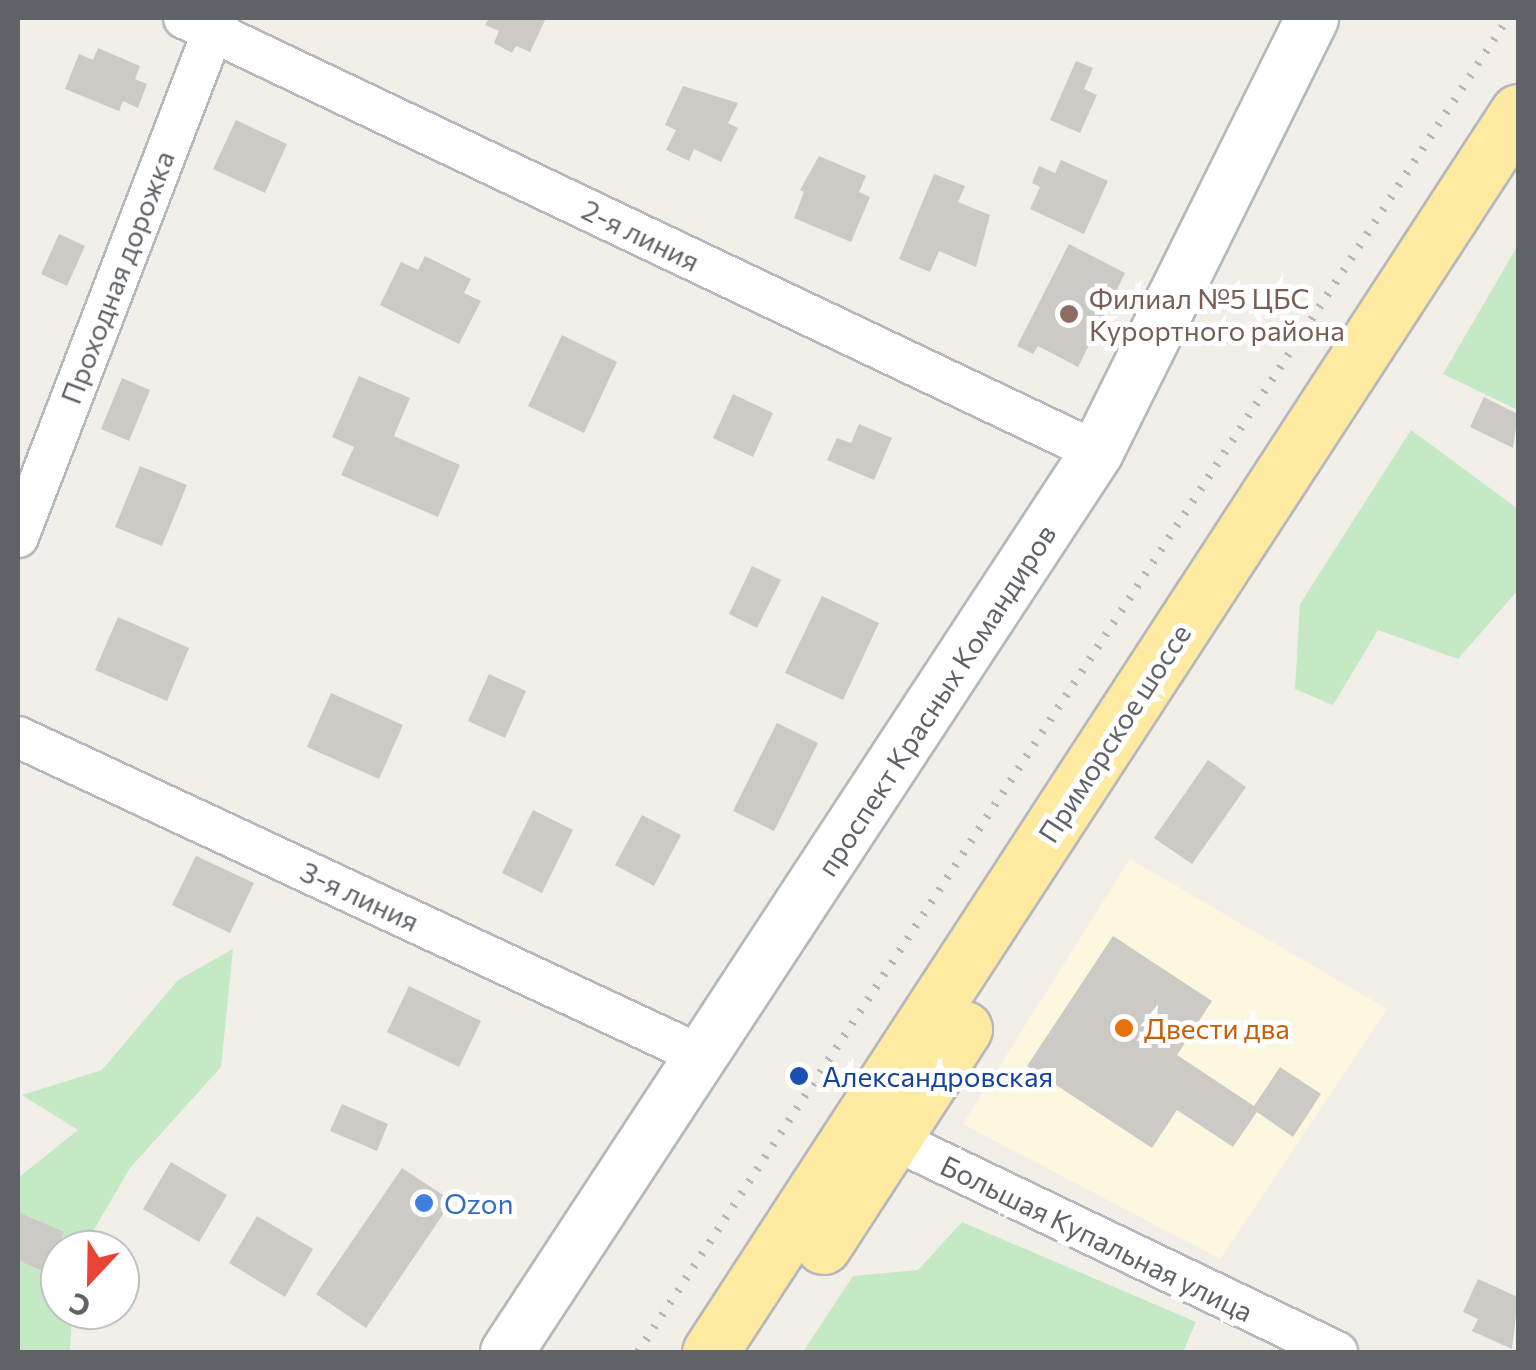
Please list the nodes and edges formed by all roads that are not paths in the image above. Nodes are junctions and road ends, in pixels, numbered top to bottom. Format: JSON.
{"nodes":[{"id":1,"x":1312,"y":18,"type":"edge"},
{"id":2,"x":205,"y":22,"type":"edge"},
{"id":3,"x":1518,"y":112,"type":"edge"},
{"id":4,"x":1518,"y":174,"type":"edge"},
{"id":5,"x":1097,"y":452,"type":"junction"},
{"id":6,"x":18,"y":536,"type":"edge"},
{"id":7,"x":18,"y":736,"type":"edge"},
{"id":8,"x":702,"y":1056,"type":"junction"},
{"id":9,"x":875,"y":1130,"type":"junction"},
{"id":10,"x":507,"y":1352,"type":"edge"},
{"id":11,"x":710,"y":1352,"type":"edge"},
{"id":12,"x":752,"y":1352,"type":"edge"},
{"id":13,"x":1337,"y":1352,"type":"edge"}],
"edges":[{"from":1,"to":5,"type":"street","name":"проспект Красных Командиров"},
{"from":2,"to":5,"type":"street","name":"2-я линия"},
{"from":2,"to":6,"type":"street","name":"Проходная дорожка"},
{"from":3,"to":9,"type":"highway","name":"Приморское шоссе"},
{"from":4,"to":9,"type":"highway","name":"Приморское шоссе"},
{"from":5,"to":8,"type":"street","name":"проспект Красных Командиров"},
{"from":7,"to":8,"type":"street","name":"3-я линия"},
{"from":8,"to":10,"type":"street","name":"проспект Красных Командиров"},
{"from":9,"to":11,"type":"highway","name":"Приморское шоссе"},
{"from":9,"to":12,"type":"highway","name":"Приморское шоссе"},
{"from":9,"to":13,"type":"street","name":"Большая Купальная улица"}]}
